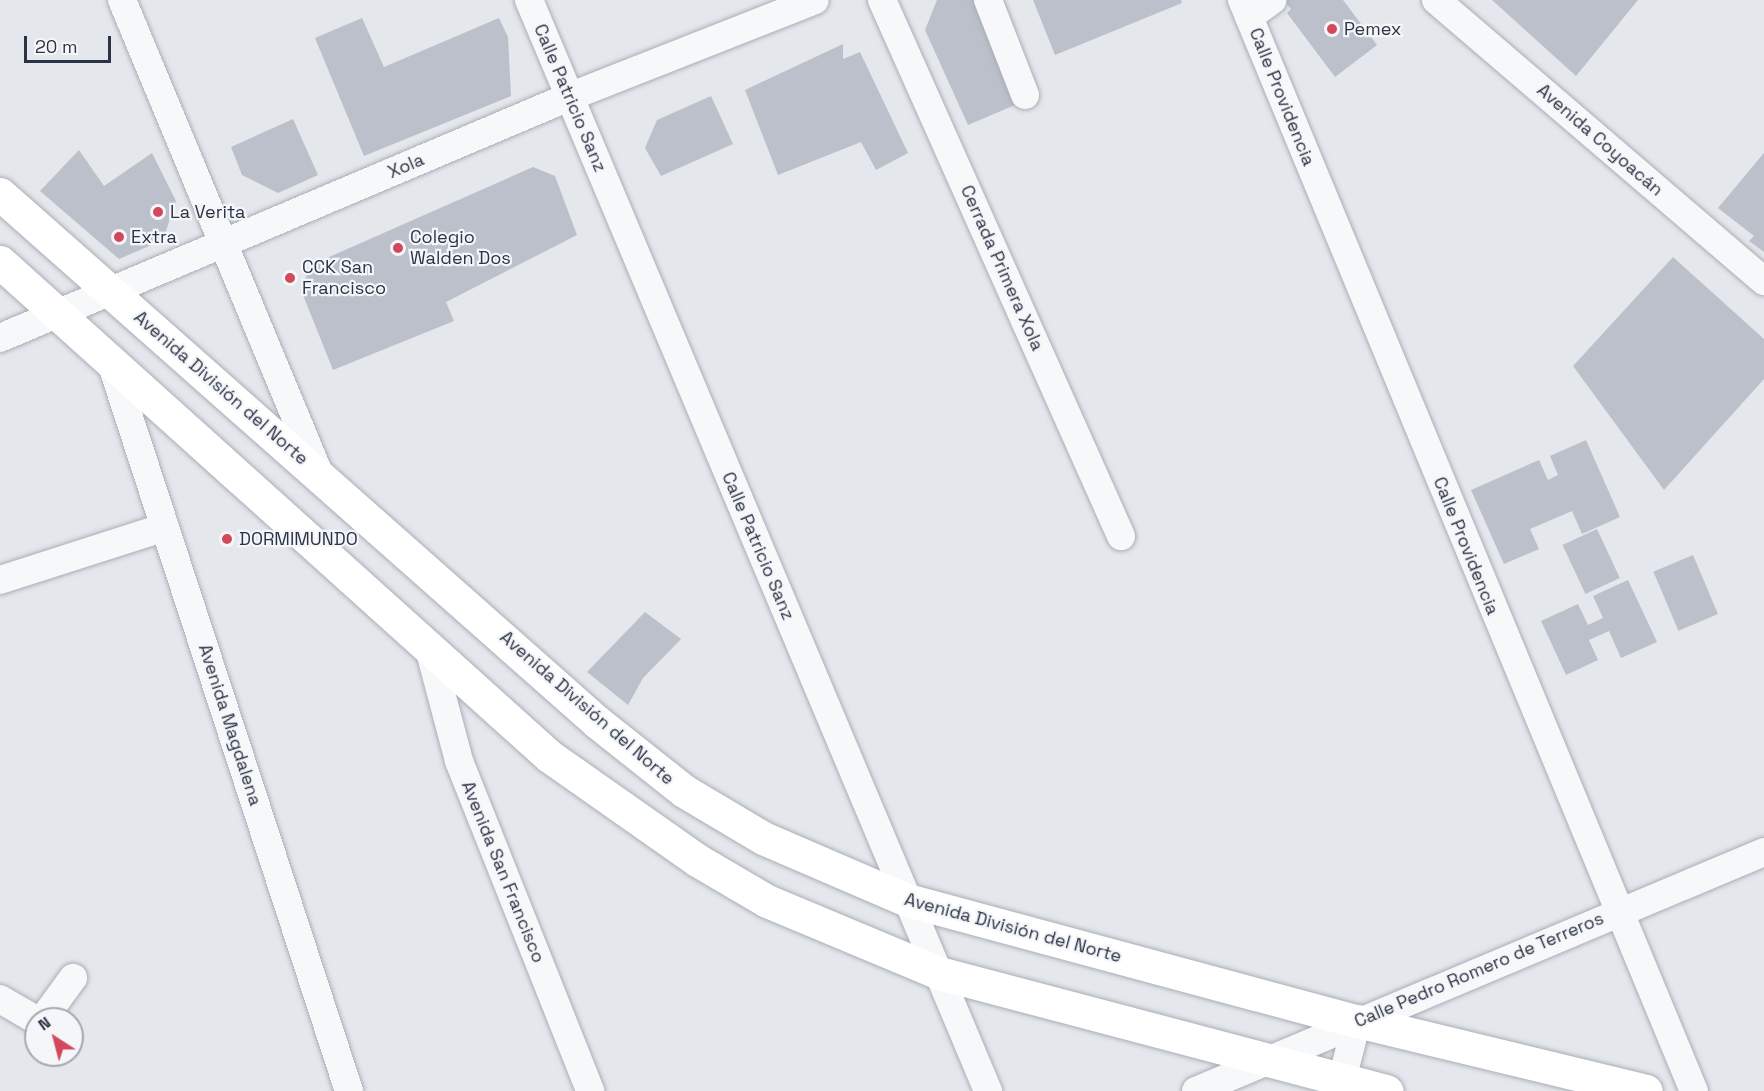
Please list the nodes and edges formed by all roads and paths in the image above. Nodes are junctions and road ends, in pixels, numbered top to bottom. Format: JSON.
{"nodes":[{"id":1,"x":122,"y":0,"type":"edge"},
{"id":2,"x":529,"y":0,"type":"edge"},
{"id":3,"x":815,"y":0,"type":"edge"},
{"id":4,"x":882,"y":0,"type":"edge"},
{"id":5,"x":988,"y":0,"type":"edge"},
{"id":6,"x":1272,"y":0,"type":"edge"},
{"id":7,"x":1437,"y":0,"type":"edge"},
{"id":8,"x":786,"y":5,"type":"edge"},
{"id":9,"x":1246,"y":8,"type":"edge"},
{"id":10,"x":1025,"y":95,"type":"dead end"},
{"id":11,"x":569,"y":97,"type":"junction"},
{"id":12,"x":0,"y":194,"type":"edge"},
{"id":13,"x":222,"y":245,"type":"junction"},
{"id":14,"x":0,"y":262,"type":"edge"},
{"id":15,"x":1764,"y":281,"type":"edge"},
{"id":16,"x":111,"y":292,"type":"junction"},
{"id":17,"x":60,"y":312,"type":"junction"},
{"id":18,"x":0,"y":338,"type":"edge"},
{"id":19,"x":110,"y":359,"type":"junction"},
{"id":20,"x":318,"y":471,"type":"junction"},
{"id":21,"x":165,"y":527,"type":"junction"},
{"id":22,"x":1121,"y":536,"type":"dead end"},
{"id":23,"x":0,"y":580,"type":"edge"},
{"id":24,"x":429,"y":648,"type":"junction"},
{"id":25,"x":1764,"y":852,"type":"edge"},
{"id":26,"x":907,"y":900,"type":"junction"},
{"id":27,"x":1617,"y":912,"type":"junction"},
{"id":28,"x":939,"y":973,"type":"junction"},
{"id":29,"x":73,"y":978,"type":"dead end"},
{"id":30,"x":0,"y":999,"type":"edge"},
{"id":31,"x":52,"y":1007,"type":"edge"},
{"id":32,"x":24,"y":1013,"type":"edge"},
{"id":33,"x":1357,"y":1021,"type":"junction"},
{"id":34,"x":1266,"y":1062,"type":"junction"},
{"id":35,"x":1344,"y":1085,"type":"edge"},
{"id":36,"x":350,"y":1091,"type":"edge"},
{"id":37,"x":590,"y":1091,"type":"edge"},
{"id":38,"x":988,"y":1091,"type":"edge"},
{"id":39,"x":1196,"y":1091,"type":"edge"},
{"id":40,"x":1388,"y":1091,"type":"edge"},
{"id":41,"x":1646,"y":1091,"type":"edge"},
{"id":42,"x":1694,"y":1091,"type":"edge"}],
"edges":[{"from":1,"to":13,"type":"street"},
{"from":2,"to":11,"type":"street","name":"Calle Patricio Sanz"},
{"from":3,"to":8,"type":"street","name":"Xola"},
{"from":4,"to":22,"type":"street","name":"Cerrada Primera Xola"},
{"from":5,"to":10,"type":"street"},
{"from":6,"to":9,"type":"street"},
{"from":7,"to":15,"type":"street","name":"Avenida Coyoacán"},
{"from":8,"to":11,"type":"street","name":"Xola"},
{"from":9,"to":27,"type":"street","name":"Calle Providencia"},
{"from":11,"to":13,"type":"street","name":"Xola"},
{"from":11,"to":26,"type":"street","name":"Calle Patricio Sanz"},
{"from":12,"to":16,"type":"main road","name":"Avenida División del Norte"},
{"from":13,"to":16,"type":"street","name":"Xola"},
{"from":13,"to":20,"type":"street"},
{"from":14,"to":17,"type":"main road"},
{"from":16,"to":17,"type":"street","name":"Xola"},
{"from":16,"to":20,"type":"main road","name":"Avenida División del Norte"},
{"from":17,"to":18,"type":"street","name":"Xola"},
{"from":17,"to":19,"type":"main road"},
{"from":19,"to":21,"type":"street","name":"Avenida Magdalena"},
{"from":19,"to":24,"type":"main road"},
{"from":20,"to":26,"type":"main road","name":"Avenida División del Norte"},
{"from":21,"to":23,"type":"street"},
{"from":21,"to":36,"type":"street","name":"Avenida Magdalena"},
{"from":24,"to":28,"type":"main road"},
{"from":24,"to":37,"type":"street","name":"Avenida San Francisco"},
{"from":25,"to":27,"type":"street","name":"Calle Pedro Romero de Terreros"},
{"from":26,"to":28,"type":"street","name":"Calle Patricio Sanz"},
{"from":26,"to":33,"type":"main road","name":"Avenida División del Norte"},
{"from":27,"to":33,"type":"street","name":"Calle Pedro Romero de Terreros"},
{"from":27,"to":42,"type":"street","name":"Calle Providencia"},
{"from":28,"to":34,"type":"main road"},
{"from":28,"to":38,"type":"street","name":"Calle Patricio Sanz"},
{"from":29,"to":31,"type":"street"},
{"from":30,"to":32,"type":"street"},
{"from":33,"to":34,"type":"street","name":"Calle Pedro Romero de Terreros"},
{"from":33,"to":35,"type":"street"},
{"from":33,"to":41,"type":"main road","name":"Avenida División del Norte"},
{"from":34,"to":35,"type":"main road"},
{"from":34,"to":39,"type":"street","name":"Calle Pedro Romero de Terreros"},
{"from":35,"to":40,"type":"main road"}]}
